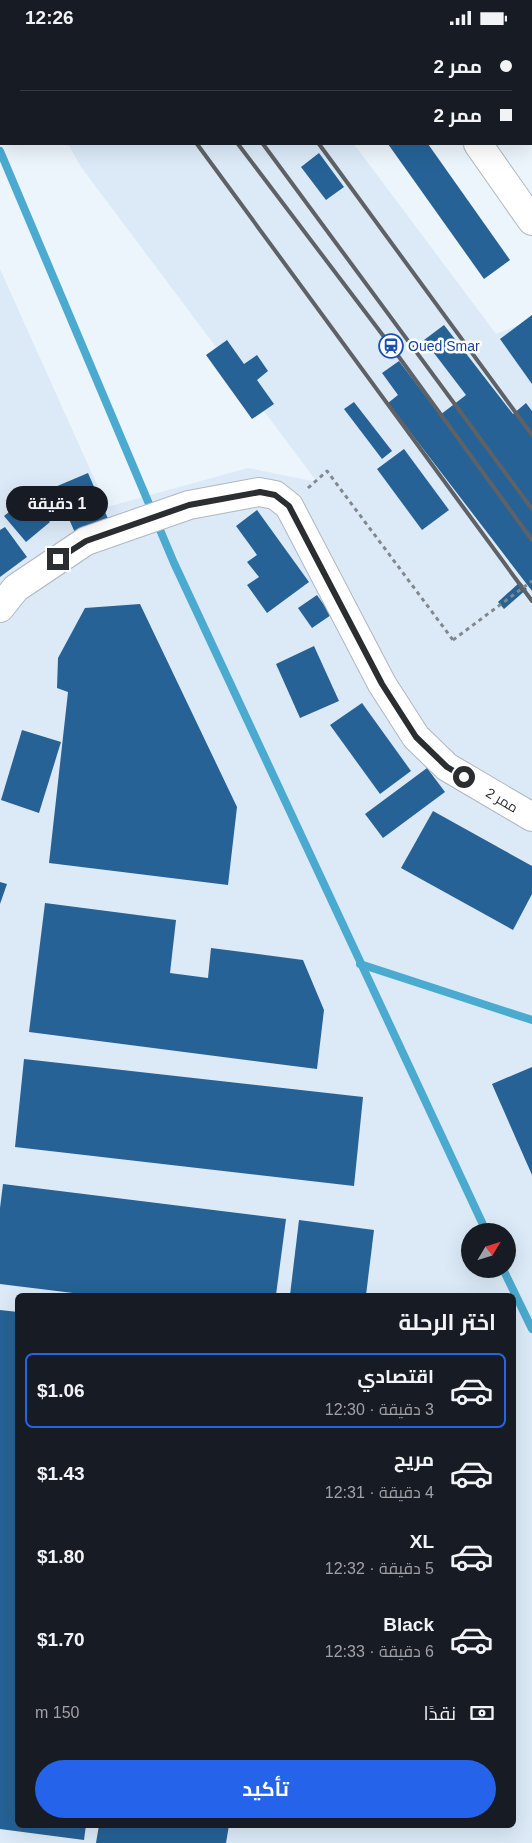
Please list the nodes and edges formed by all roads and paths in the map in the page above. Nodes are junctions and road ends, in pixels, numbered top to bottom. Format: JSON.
{"nodes":[{"id":1,"x":479,"y":145,"type":"edge"},
{"id":2,"x":531,"y":219,"type":"edge"},
{"id":3,"x":327,"y":471,"type":"dead end"},
{"id":4,"x":532,"y":581,"type":"edge"},
{"id":5,"x":0,"y":608,"type":"edge"},
{"id":6,"x":532,"y":817,"type":"edge"}],
"edges":[{"from":1,"to":2,"type":"street"},
{"from":3,"to":4,"type":"path","bridge":true},
{"from":5,"to":6,"type":"street","name":"ممر 2"}]}
